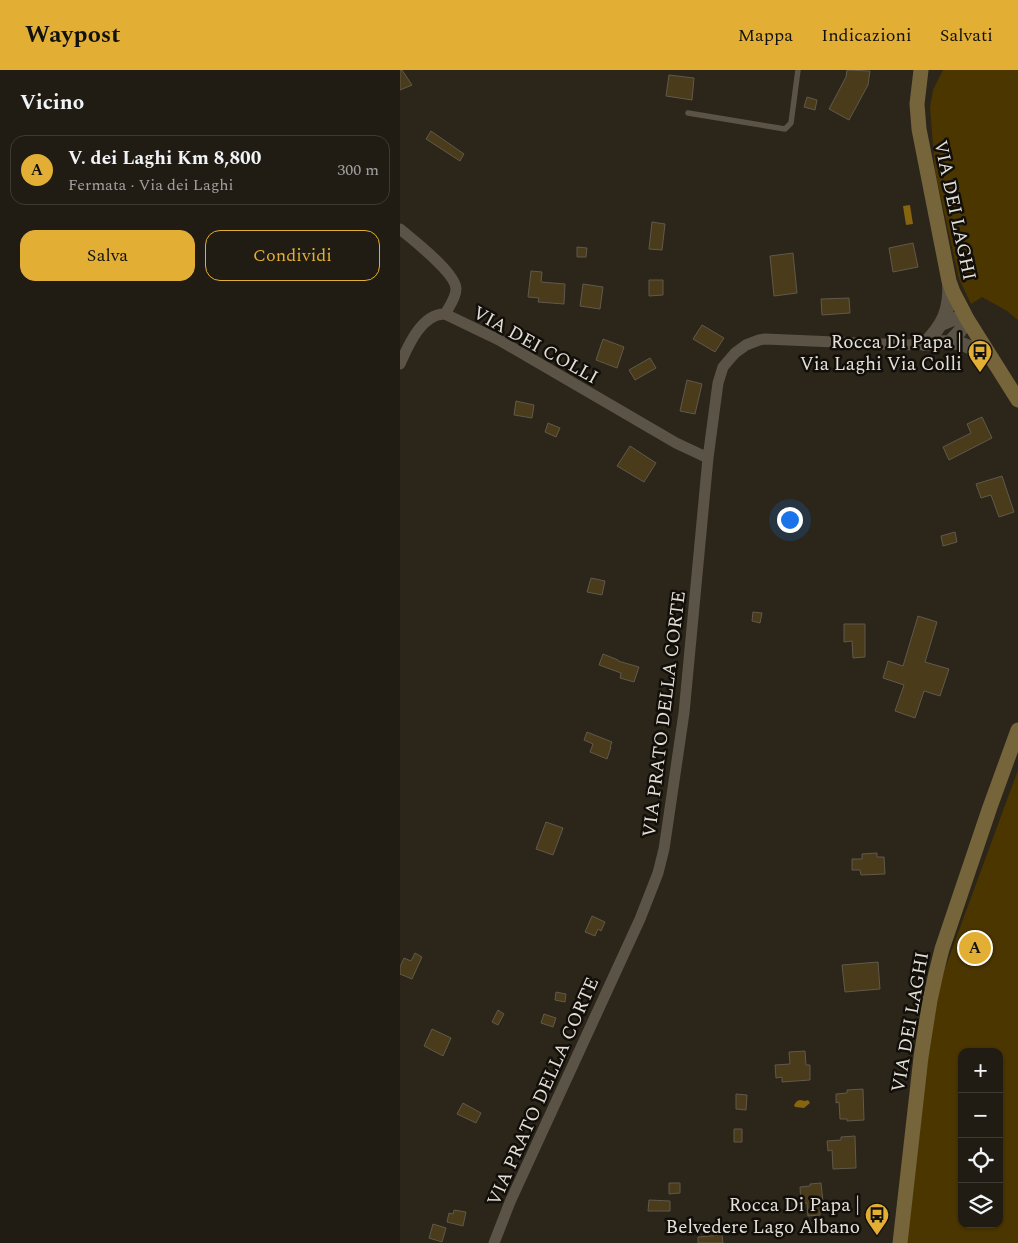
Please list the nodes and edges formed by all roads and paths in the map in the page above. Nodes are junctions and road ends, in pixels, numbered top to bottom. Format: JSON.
{"nodes":[{"id":1,"x":798,"y":70,"type":"edge"},
{"id":2,"x":921,"y":70,"type":"edge"},
{"id":3,"x":688,"y":113,"type":"dead end"},
{"id":4,"x":400,"y":229,"type":"edge"},
{"id":5,"x":948,"y":277,"type":"junction"},
{"id":6,"x":445,"y":314,"type":"junction"},
{"id":7,"x":967,"y":319,"type":"junction"},
{"id":8,"x":941,"y":324,"type":"junction"},
{"id":9,"x":950,"y":342,"type":"junction"},
{"id":10,"x":924,"y":344,"type":"junction"},
{"id":11,"x":991,"y":358,"type":"junction"},
{"id":12,"x":400,"y":364,"type":"edge"},
{"id":13,"x":1018,"y":400,"type":"edge"},
{"id":14,"x":708,"y":458,"type":"junction"},
{"id":15,"x":1018,"y":730,"type":"edge"},
{"id":16,"x":494,"y":1243,"type":"edge"},
{"id":17,"x":900,"y":1243,"type":"edge"}],
"edges":[{"from":1,"to":3,"type":"lane"},
{"from":2,"to":5,"type":"main road","name":"VIA DEI LAGHI"},
{"from":4,"to":6,"type":"street","name":"VIA DEI COLLI"},
{"from":5,"to":7,"type":"main road","name":"VIA DEI LAGHI"},
{"from":5,"to":8,"type":"street"},
{"from":6,"to":12,"type":"street"},
{"from":6,"to":14,"type":"street","name":"VIA DEI COLLI"},
{"from":7,"to":8,"type":"street"},
{"from":7,"to":9,"type":"street"},
{"from":7,"to":11,"type":"main road","name":"VIA DEI LAGHI"},
{"from":8,"to":10,"type":"street"},
{"from":9,"to":10,"type":"street"},
{"from":9,"to":11,"type":"street"},
{"from":10,"to":14,"type":"street","name":"VIA PRATO DELLA CORTE"},
{"from":11,"to":13,"type":"main road","name":"VIA DEI LAGHI"},
{"from":14,"to":16,"type":"street","name":"VIA PRATO DELLA CORTE"},
{"from":15,"to":17,"type":"main road","name":"VIA DEI LAGHI"}]}
